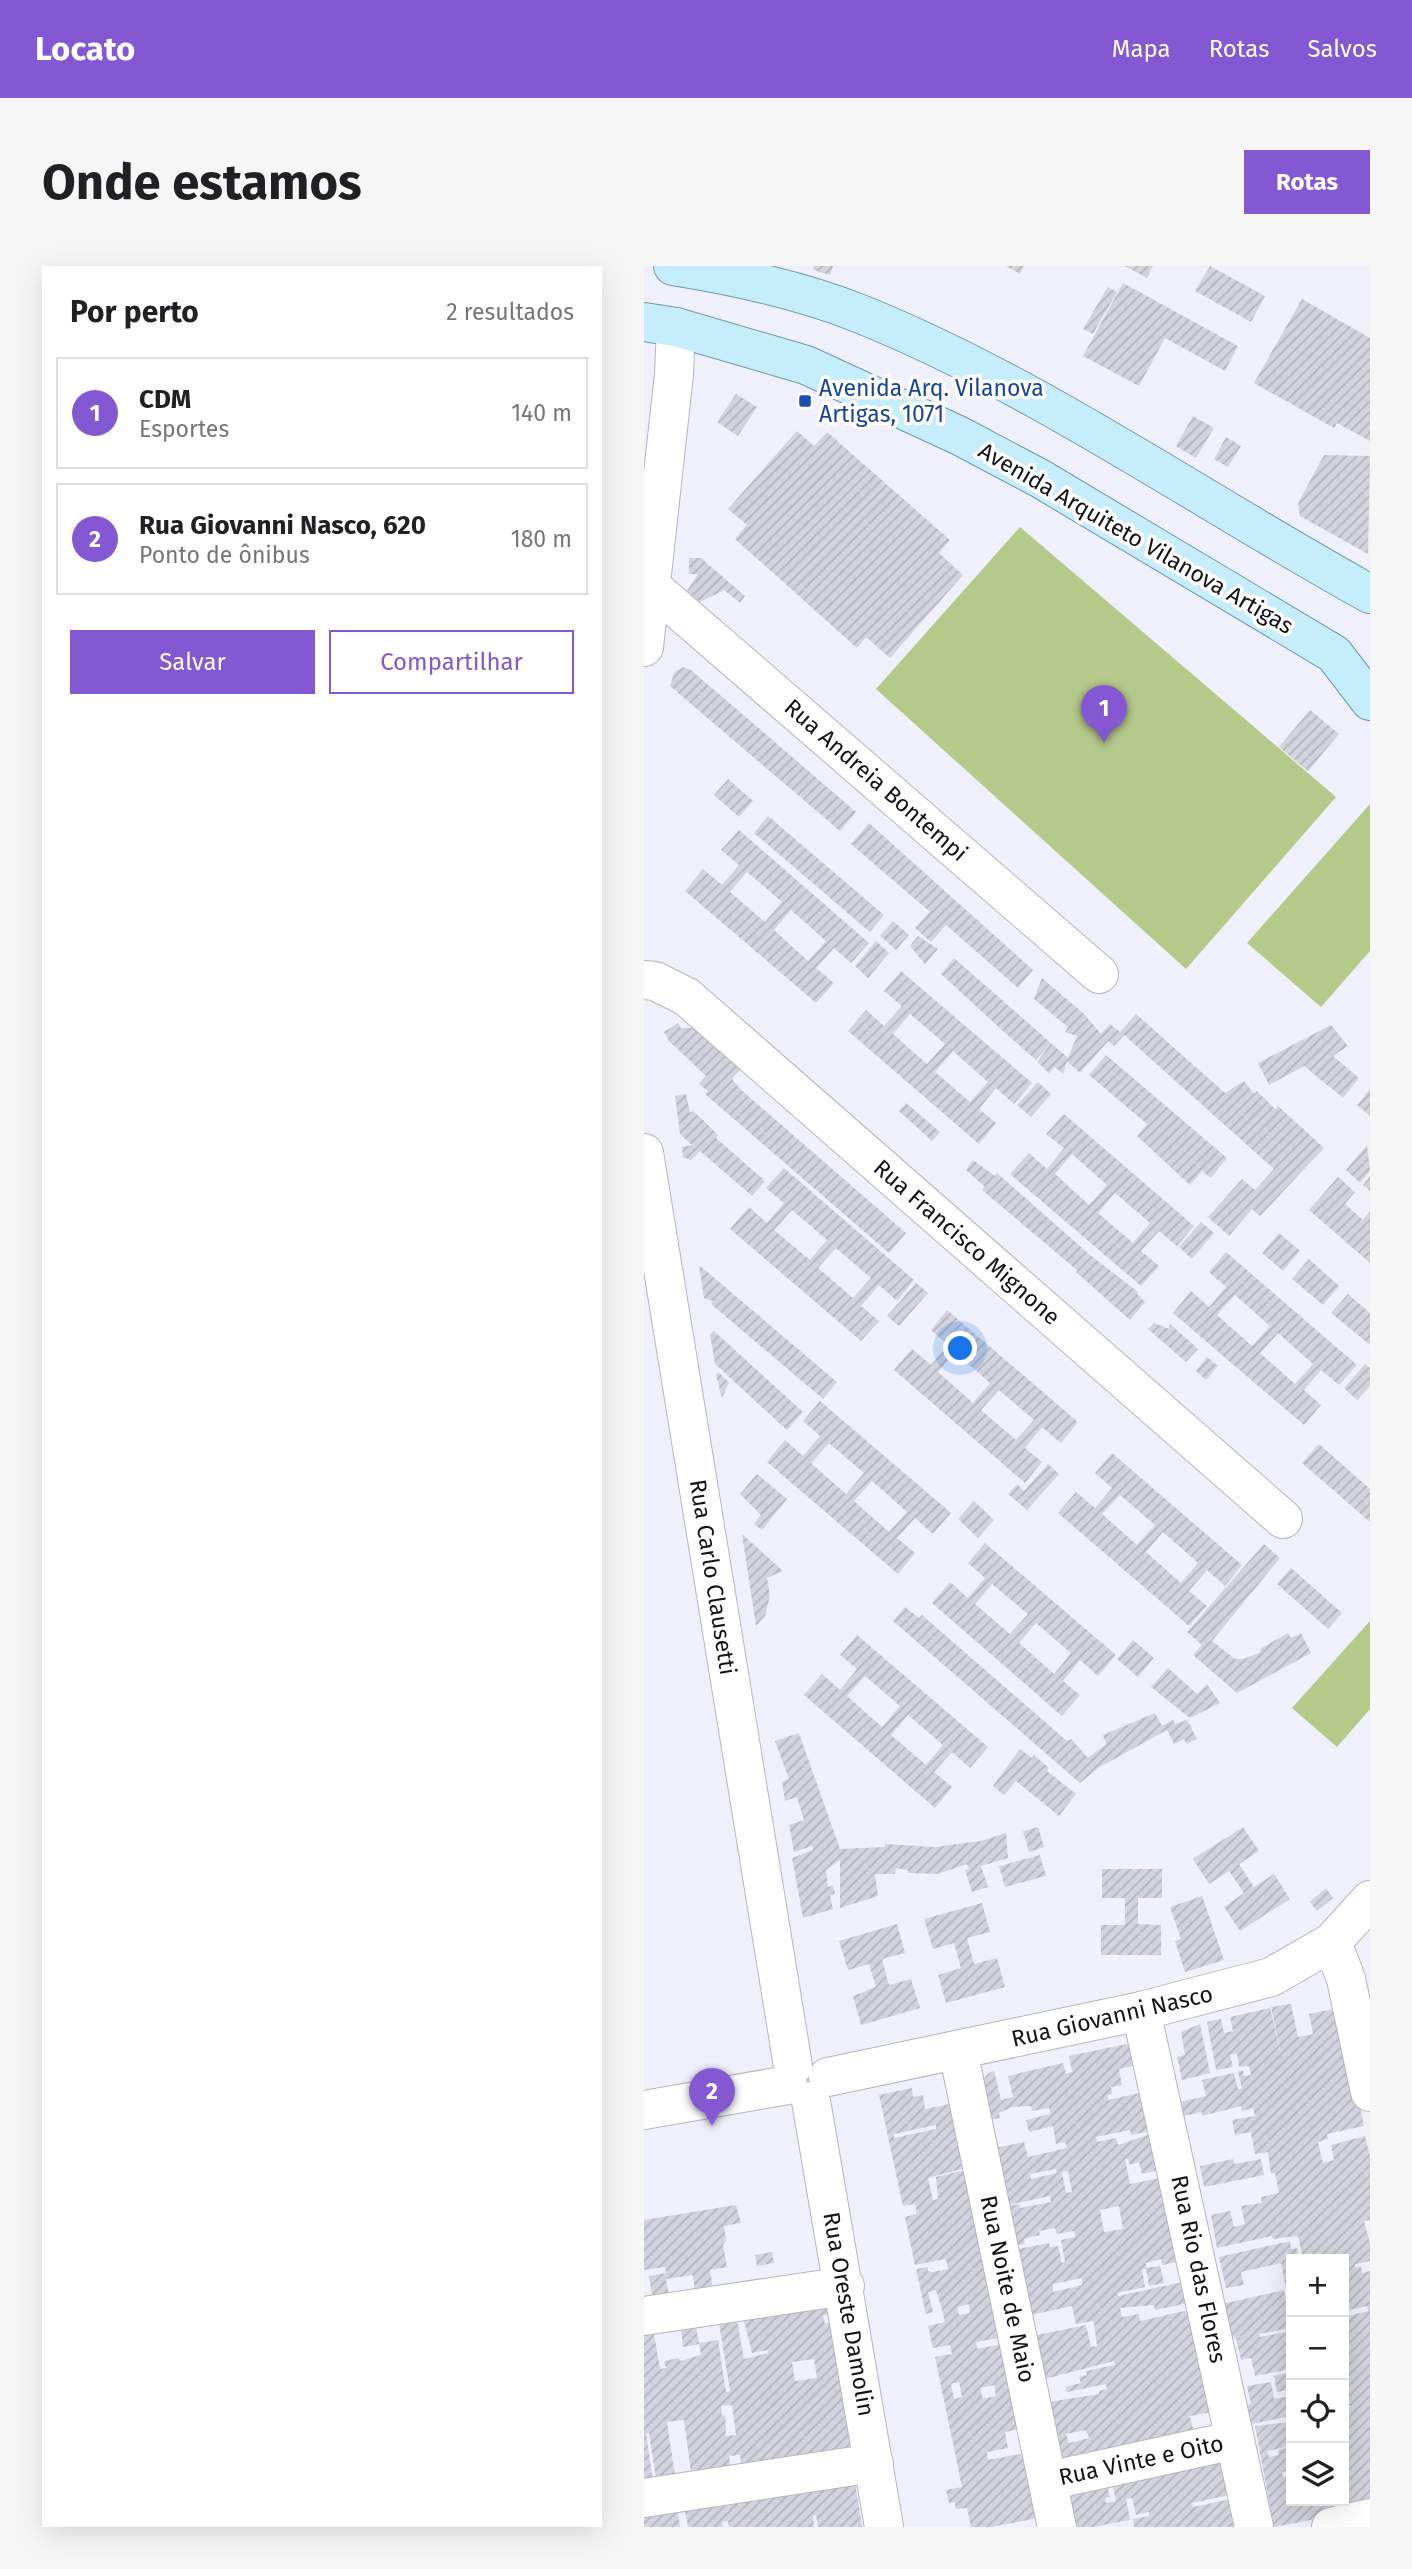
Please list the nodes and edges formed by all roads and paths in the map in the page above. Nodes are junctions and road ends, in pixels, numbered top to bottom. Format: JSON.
{"nodes":[{"id":1,"x":689,"y":267,"type":"edge"},
{"id":2,"x":660,"y":324,"type":"edge"},
{"id":3,"x":652,"y":587,"type":"junction"},
{"id":4,"x":1370,"y":594,"type":"edge"},
{"id":5,"x":644,"y":647,"type":"edge"},
{"id":6,"x":1370,"y":701,"type":"edge"},
{"id":7,"x":1099,"y":974,"type":"dead end"},
{"id":8,"x":644,"y":980,"type":"edge"},
{"id":9,"x":644,"y":1153,"type":"edge"},
{"id":10,"x":1283,"y":1519,"type":"dead end"},
{"id":11,"x":1370,"y":1900,"type":"edge"},
{"id":12,"x":1332,"y":1942,"type":"junction"},
{"id":13,"x":1358,"y":1976,"type":"edge"},
{"id":14,"x":1141,"y":2011,"type":"junction"},
{"id":15,"x":958,"y":2051,"type":"junction"},
{"id":16,"x":807,"y":2078,"type":"junction"},
{"id":17,"x":1370,"y":2092,"type":"edge"},
{"id":18,"x":644,"y":2110,"type":"edge"},
{"id":19,"x":845,"y":2286,"type":"junction"},
{"id":20,"x":644,"y":2316,"type":"edge"},
{"id":21,"x":1235,"y":2440,"type":"junction"},
{"id":22,"x":874,"y":2463,"type":"junction"},
{"id":23,"x":1048,"y":2481,"type":"junction"},
{"id":24,"x":644,"y":2498,"type":"edge"},
{"id":25,"x":1370,"y":2518,"type":"edge"},
{"id":26,"x":884,"y":2527,"type":"edge"},
{"id":27,"x":1057,"y":2527,"type":"edge"},
{"id":28,"x":1254,"y":2527,"type":"edge"},
{"id":29,"x":1331,"y":2527,"type":"edge"}],
"edges":[{"from":1,"to":4,"type":"main road"},
{"from":2,"to":3,"type":"street"},
{"from":2,"to":6,"type":"main road","name":"Avenida Arquiteto Vilanova Artigas"},
{"from":3,"to":5,"type":"street"},
{"from":3,"to":7,"type":"street","name":"Rua Andreia Bontempi"},
{"from":8,"to":10,"type":"street","name":"Rua Francisco Mignone"},
{"from":9,"to":16,"type":"street","name":"Rua Carlo Clausetti"},
{"from":11,"to":12,"type":"street","name":"Rua Giovanni Nasco"},
{"from":12,"to":13,"type":"street"},
{"from":12,"to":14,"type":"street","name":"Rua Giovanni Nasco"},
{"from":13,"to":17,"type":"street"},
{"from":14,"to":15,"type":"street","name":"Rua Giovanni Nasco"},
{"from":14,"to":21,"type":"street","name":"Rua Rio das Flores"},
{"from":15,"to":16,"type":"street","name":"Rua Giovanni Nasco"},
{"from":15,"to":23,"type":"street","name":"Rua Noite de Maio"},
{"from":16,"to":18,"type":"street","name":"Rua Giovanni Nasco"},
{"from":16,"to":19,"type":"street","name":"Rua Oreste Damolin"},
{"from":19,"to":20,"type":"street"},
{"from":19,"to":22,"type":"street","name":"Rua Oreste Damolin"},
{"from":21,"to":23,"type":"street","name":"Rua Vinte e Oito"},
{"from":21,"to":28,"type":"street","name":"Rua Rio das Flores"},
{"from":22,"to":24,"type":"street"},
{"from":22,"to":26,"type":"street","name":"Rua Oreste Damolin"},
{"from":23,"to":27,"type":"street","name":"Rua Noite de Maio"},
{"from":25,"to":29,"type":"street"}]}
